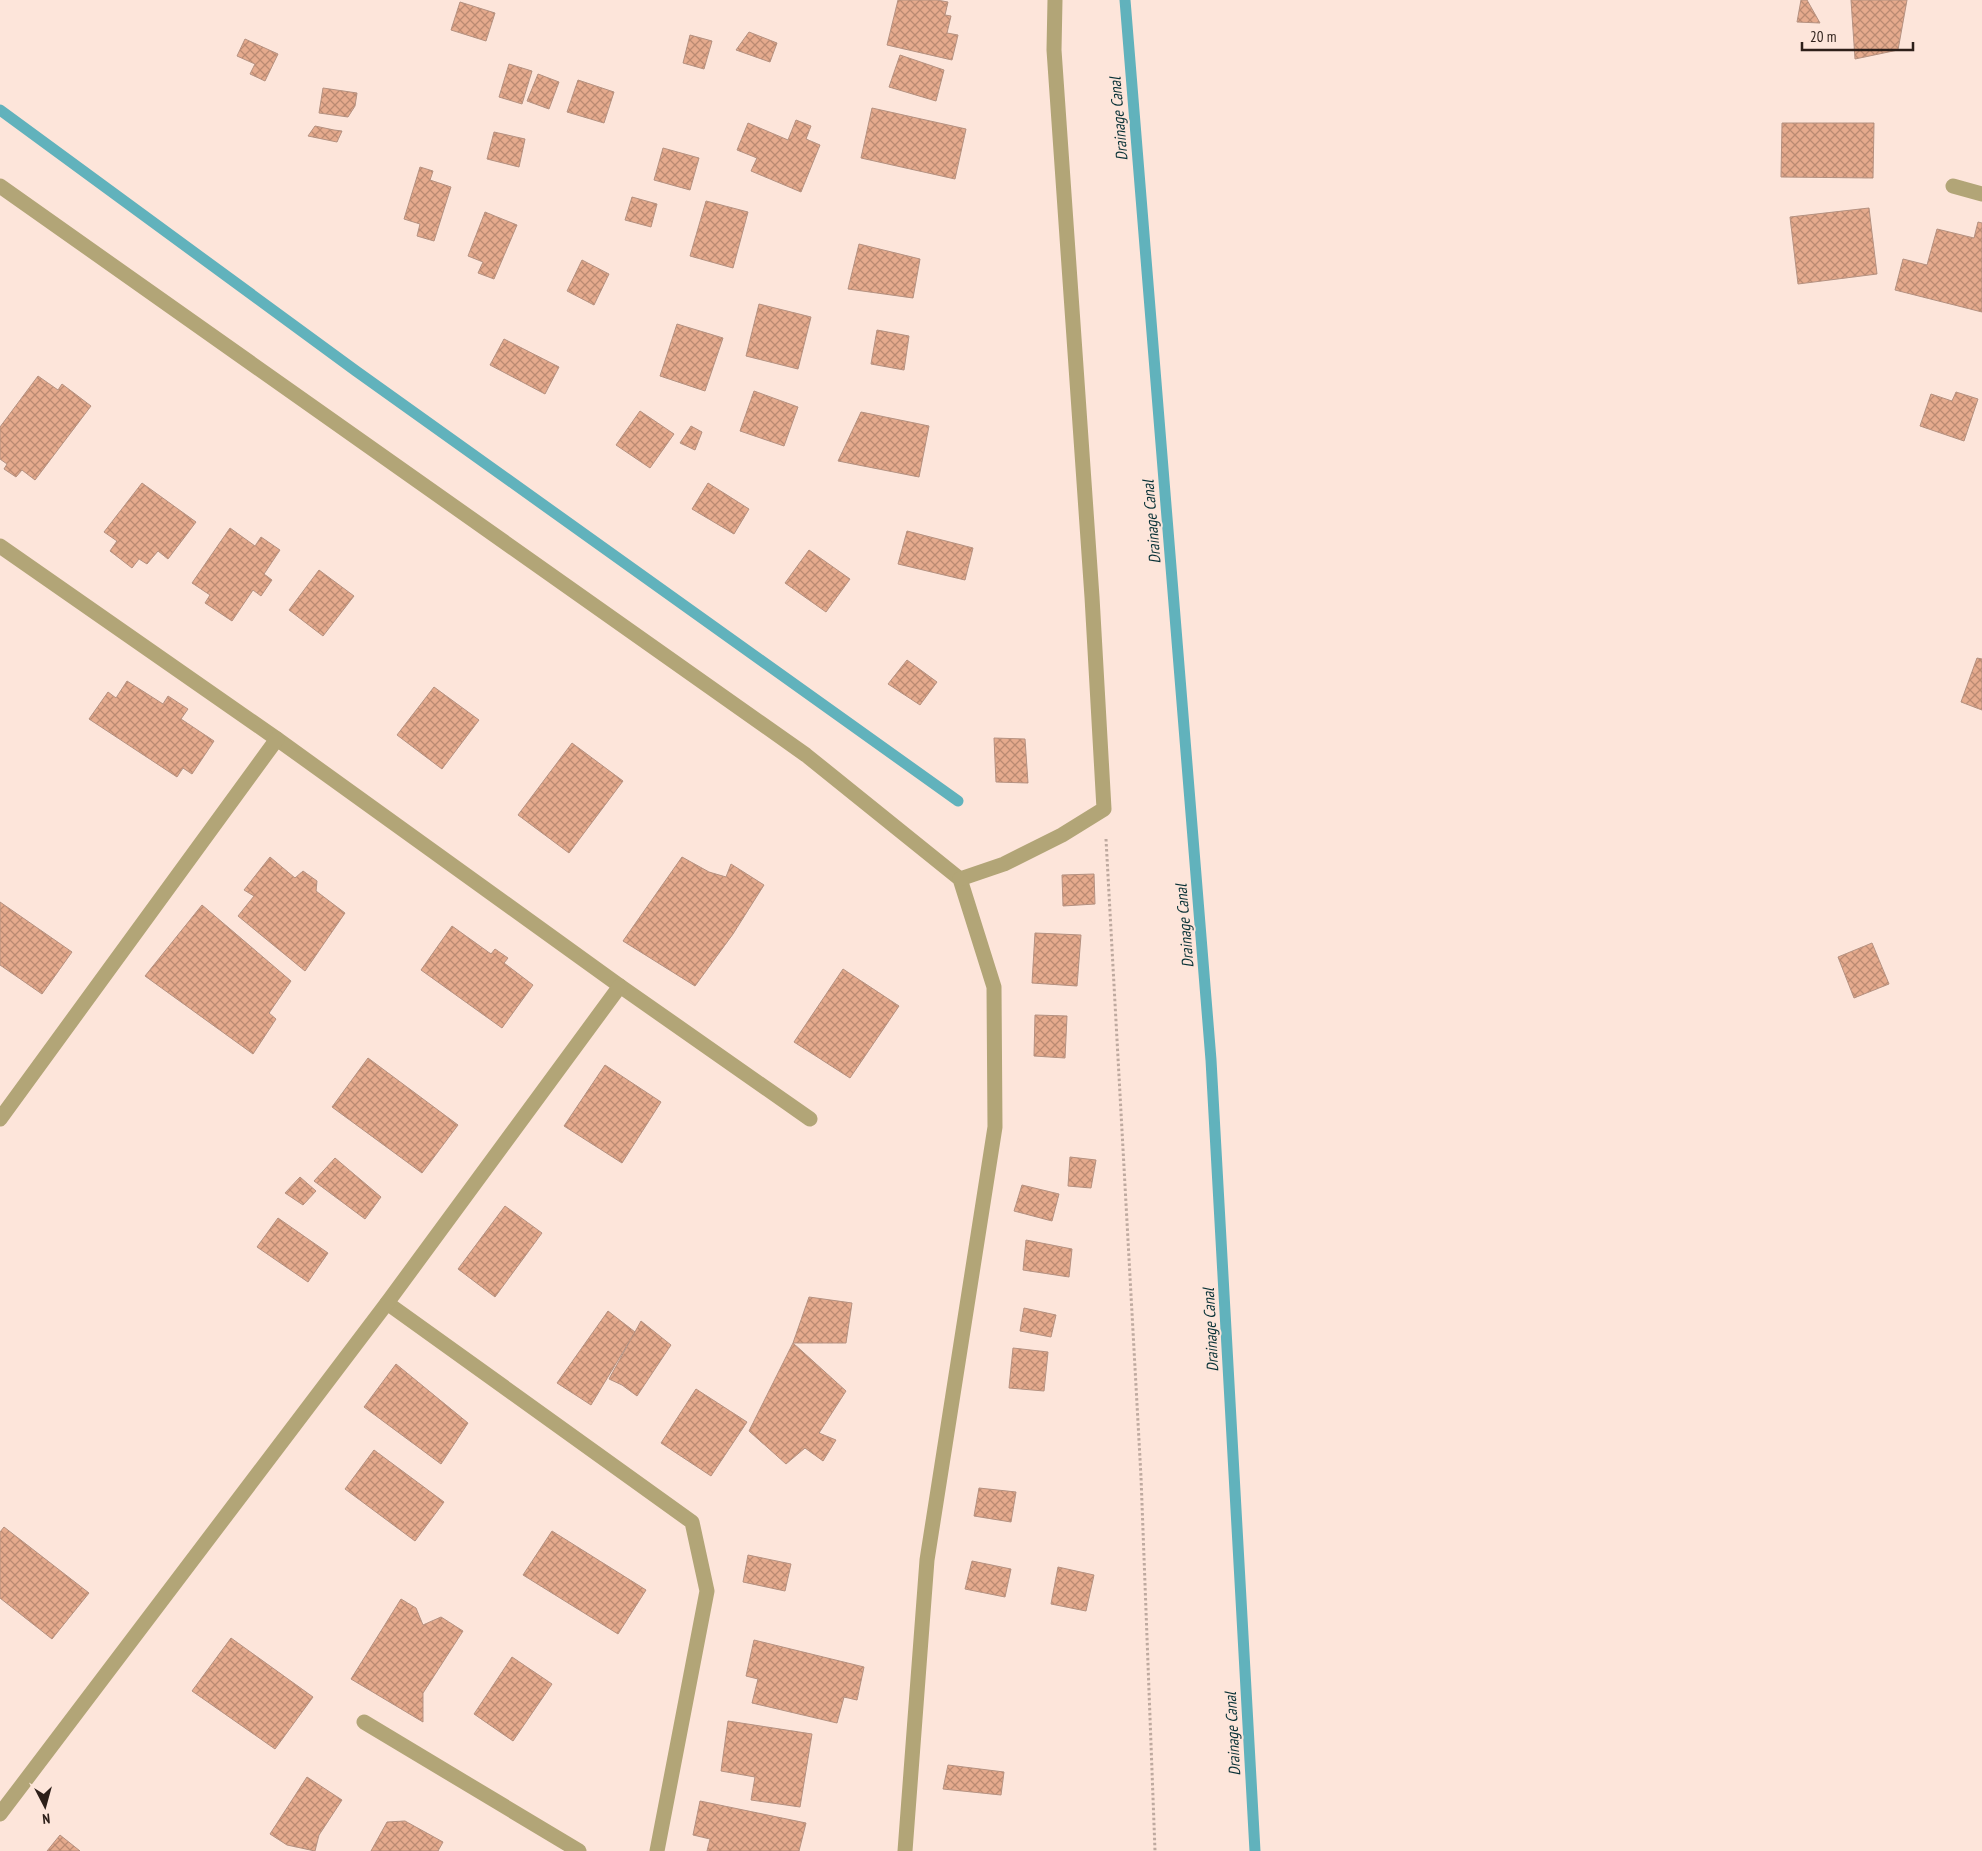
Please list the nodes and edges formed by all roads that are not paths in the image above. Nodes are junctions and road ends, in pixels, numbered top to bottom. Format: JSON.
{"nodes":[{"id":1,"x":1055,"y":0,"type":"edge"},
{"id":2,"x":0,"y":186,"type":"edge"},
{"id":3,"x":1953,"y":186,"type":"dead end"},
{"id":4,"x":1982,"y":194,"type":"edge"},
{"id":5,"x":0,"y":546,"type":"edge"},
{"id":6,"x":277,"y":739,"type":"junction"},
{"id":7,"x":960,"y":878,"type":"junction"},
{"id":8,"x":620,"y":986,"type":"junction"},
{"id":9,"x":0,"y":1119,"type":"edge"},
{"id":10,"x":810,"y":1119,"type":"dead end"},
{"id":11,"x":387,"y":1303,"type":"junction"},
{"id":12,"x":364,"y":1722,"type":"dead end"},
{"id":13,"x":0,"y":1814,"type":"edge"},
{"id":14,"x":579,"y":1851,"type":"edge"},
{"id":15,"x":657,"y":1851,"type":"edge"},
{"id":16,"x":906,"y":1851,"type":"edge"}],
"edges":[{"from":1,"to":7,"type":"street"},
{"from":2,"to":7,"type":"street"},
{"from":3,"to":4,"type":"street"},
{"from":5,"to":6,"type":"street"},
{"from":6,"to":8,"type":"street"},
{"from":6,"to":9,"type":"street"},
{"from":7,"to":16,"type":"street"},
{"from":8,"to":10,"type":"street"},
{"from":8,"to":11,"type":"street"},
{"from":11,"to":13,"type":"street"},
{"from":11,"to":15,"type":"street"},
{"from":12,"to":14,"type":"street"}]}
